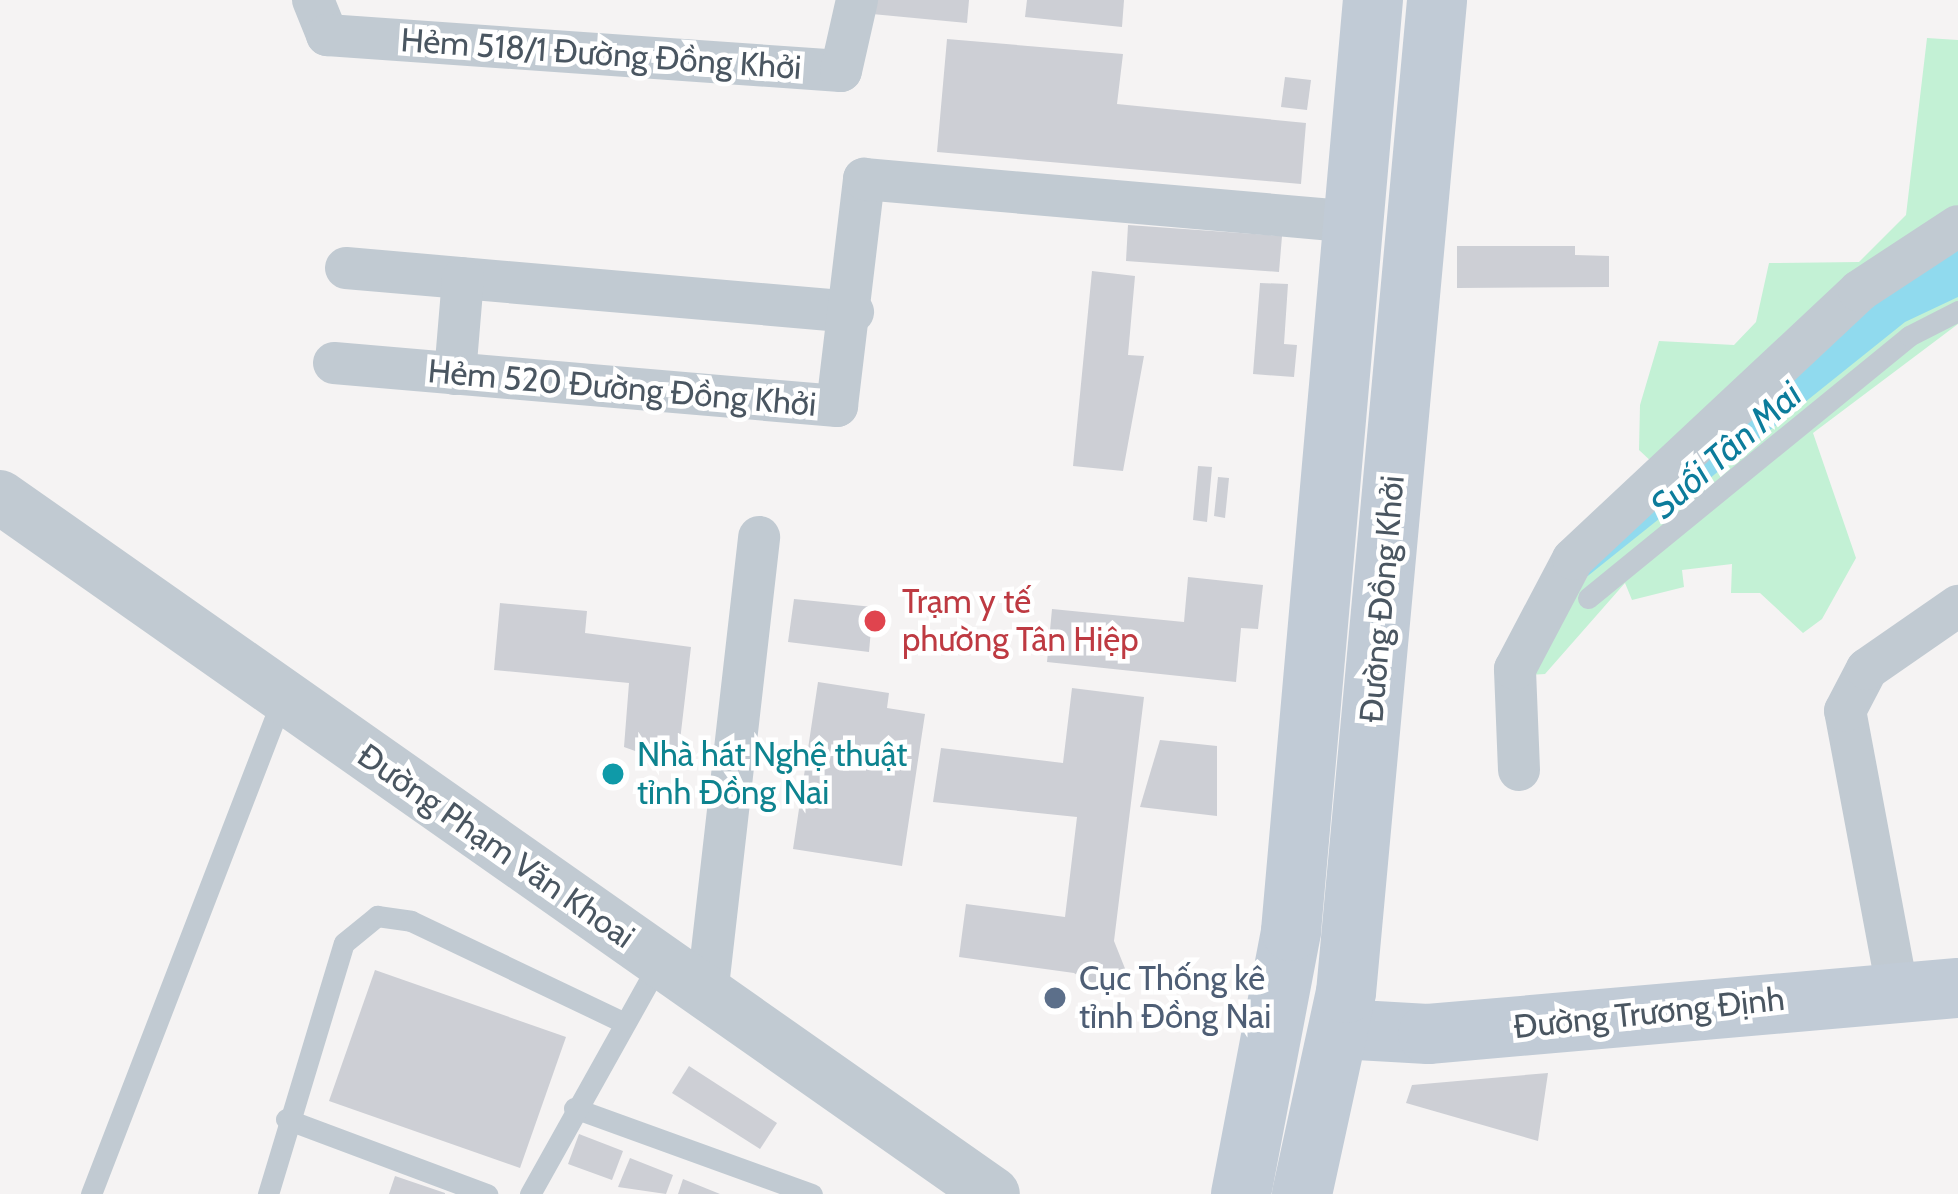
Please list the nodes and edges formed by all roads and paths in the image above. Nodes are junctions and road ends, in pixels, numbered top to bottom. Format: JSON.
{"nodes":[{"id":1,"x":313,"y":0,"type":"edge"},
{"id":2,"x":857,"y":0,"type":"edge"},
{"id":3,"x":1373,"y":0,"type":"edge"},
{"id":4,"x":1437,"y":0,"type":"edge"},
{"id":5,"x":1352,"y":222,"type":"junction"},
{"id":6,"x":1958,"y":226,"type":"edge"},
{"id":7,"x":346,"y":268,"type":"dead end"},
{"id":8,"x":463,"y":278,"type":"junction"},
{"id":9,"x":1958,"y":311,"type":"edge"},
{"id":10,"x":853,"y":312,"type":"junction"},
{"id":11,"x":334,"y":363,"type":"dead end"},
{"id":12,"x":455,"y":374,"type":"junction"},
{"id":13,"x":0,"y":496,"type":"edge"},
{"id":14,"x":759,"y":537,"type":"dead end"},
{"id":15,"x":1588,"y":598,"type":"dead end"},
{"id":16,"x":1958,"y":606,"type":"edge"},
{"id":17,"x":283,"y":696,"type":"junction"},
{"id":18,"x":1520,"y":770,"type":"dead end"},
{"id":19,"x":660,"y":961,"type":"junction"},
{"id":20,"x":1897,"y":988,"type":"junction"},
{"id":21,"x":1958,"y":988,"type":"edge"},
{"id":22,"x":707,"y":994,"type":"junction"},
{"id":23,"x":623,"y":1022,"type":"junction"},
{"id":24,"x":1340,"y":1028,"type":"junction"},
{"id":25,"x":574,"y":1108,"type":"junction"},
{"id":26,"x":286,"y":1119,"type":"junction"},
{"id":27,"x":91,"y":1194,"type":"edge"},
{"id":28,"x":268,"y":1194,"type":"edge"},
{"id":29,"x":487,"y":1194,"type":"edge"},
{"id":30,"x":530,"y":1194,"type":"edge"},
{"id":31,"x":812,"y":1194,"type":"edge"},
{"id":32,"x":993,"y":1194,"type":"edge"},
{"id":33,"x":1241,"y":1194,"type":"edge"},
{"id":34,"x":1302,"y":1194,"type":"edge"}],
"edges":[{"from":1,"to":2,"type":"street","name":"Hẻm 518/1 Đường Đồng Khởi"},
{"from":3,"to":5,"type":"main road","name":"Đường Đồng Khởi"},
{"from":4,"to":24,"type":"main road","name":"Đường Đồng Khởi"},
{"from":5,"to":10,"type":"street","name":"Hẻm 520 Đường Đồng Khởi"},
{"from":5,"to":33,"type":"main road","name":"Đường Đồng Khởi"},
{"from":6,"to":18,"type":"street"},
{"from":7,"to":8,"type":"street"},
{"from":8,"to":10,"type":"street"},
{"from":8,"to":12,"type":"street"},
{"from":9,"to":15,"type":"lane"},
{"from":10,"to":12,"type":"street","name":"Hẻm 520 Đường Đồng Khởi"},
{"from":11,"to":12,"type":"street","name":"Hẻm 520 Đường Đồng Khởi"},
{"from":13,"to":17,"type":"street","name":"Đường Phạm Văn Khoai"},
{"from":14,"to":22,"type":"street"},
{"from":16,"to":20,"type":"street"},
{"from":17,"to":19,"type":"street","name":"Đường Phạm Văn Khoai"},
{"from":17,"to":27,"type":"lane"},
{"from":19,"to":22,"type":"street","name":"Đường Phạm Văn Khoai"},
{"from":19,"to":23,"type":"lane"},
{"from":20,"to":21,"type":"main road","name":"Đường Trương Định"},
{"from":20,"to":24,"type":"main road","name":"Đường Trương Định"},
{"from":22,"to":32,"type":"street","name":"Đường Phạm Văn Khoai"},
{"from":23,"to":25,"type":"lane"},
{"from":23,"to":26,"type":"lane"},
{"from":24,"to":34,"type":"main road","name":"Đường Đồng Khởi"},
{"from":25,"to":30,"type":"lane"},
{"from":25,"to":31,"type":"lane"},
{"from":26,"to":28,"type":"lane"},
{"from":26,"to":29,"type":"lane"}]}
